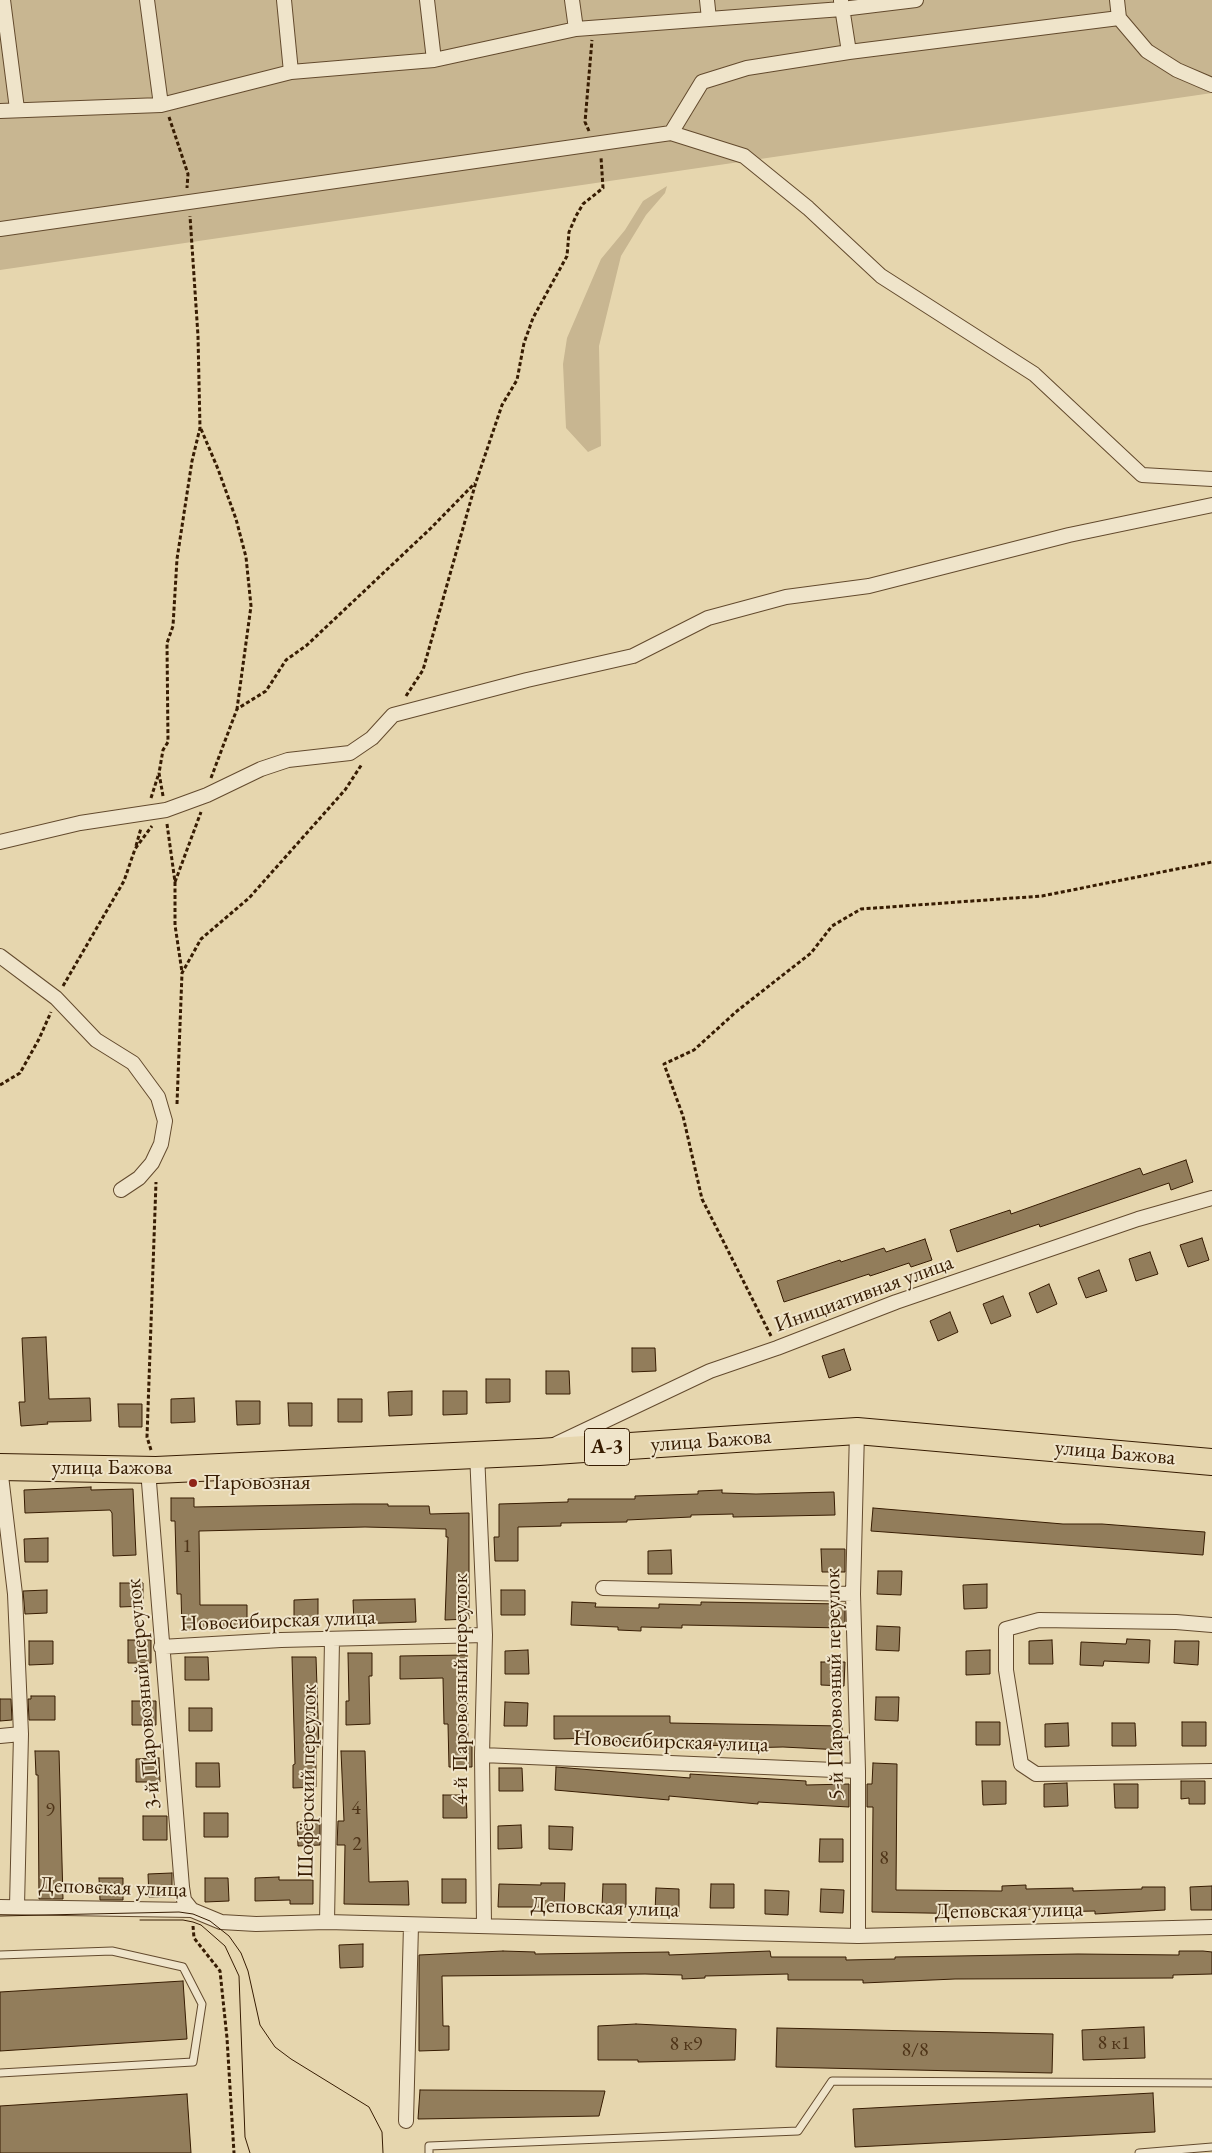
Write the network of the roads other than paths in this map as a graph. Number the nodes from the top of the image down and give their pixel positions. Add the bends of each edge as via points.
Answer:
1 (3, 0) edge
2 (147, 0) edge
3 (284, 0) edge
4 (427, 0) edge
5 (572, 0) edge
6 (707, 0) edge
7 (916, 0) edge
8 (1117, 0) edge
9 (841, 5) edge
10 (1119, 18) junction
11 (710, 19) junction
12 (576, 28) junction
13 (849, 52) junction
14 (434, 60) junction
15 (291, 72) junction
16 (1212, 85) edge
17 (161, 105) junction
18 (17, 109) junction
19 (0, 111) edge
20 (671, 133) junction
21 (0, 229) edge
22 (1212, 479) edge
23 (1212, 505) edge
24 (0, 842) edge
25 (0, 956) edge
26 (121, 1190) dead end
27 (1212, 1198) edge
28 (857, 1431) junction
29 (539, 1452) junction
30 (478, 1454) junction
31 (1212, 1462) edge
32 (0, 1467) edge
33 (148, 1470) junction
34 (603, 1588) dead end
35 (853, 1594) junction
36 (1212, 1625) edge
37 (485, 1635) junction
38 (332, 1640) junction
39 (161, 1647) junction
40 (22, 1734) junction
41 (0, 1736) edge
42 (482, 1755) junction
43 (858, 1771) junction
44 (1212, 1771) edge
45 (17, 1906) junction
46 (0, 1907) edge
47 (192, 1910) junction
48 (327, 1922) junction
49 (411, 1925) junction
50 (484, 1925) junction
51 (1212, 1927) edge
52 (858, 1936) junction
53 (0, 1955) edge
54 (0, 2073) edge
55 (1212, 2083) edge
56 (406, 2122) dead end
57 (1212, 2147) edge
58 (429, 2153) edge
59 (1139, 2153) edge

1 - 18 street
2 - 17 street
3 - 15 street
4 - 14 street
5 - 12 street
6 - 11 street
7 - 9 street
8 - 10 street
9 - 11 street
9 - 13 street
10 - 13 street
10 - 16 street via 1148,51 1177,70
11 - 12 street
12 - 14 street
13 - 20 street via 747,68 702,82
14 - 15 street
15 - 17 street
17 - 18 street
18 - 19 street
20 - 21 street
20 - 22 street via 744,156 808,208 881,276 1034,374 1142,475
23 - 24 street via 1069,535 868,586 786,598 708,618 633,656 393,715 372,738 350,753 288,760 166,810 80,823
25 - 26 street via 56,998 96,1040 134,1063 158,1097 165,1122 161,1144 152,1163 139,1178
27 - 29 street, Инициативная улица via 1101,1231 710,1371
28 - 29 highway, улица Бажова / A-3
28 - 31 highway, улица Бажова / A-3
28 - 35 street, 5-й Паровозный переулок
29 - 30 highway, улица Бажова / A-3
30 - 33 highway, улица Бажова / A-3
30 - 37 street, 4-й Паровозный переулок
32 - 33 highway, улица Бажова / A-3
32 - 40 street via 15,1594
33 - 39 street, 3-й Паровозный переулок
34 - 35 street
35 - 43 street, 5-й Паровозный переулок
36 - 44 street via 1039,1620 1006,1629 1006,1670 1021,1764 1036,1774
37 - 38 street, Новосибирская улица
37 - 42 street, 4-й Паровозный переулок
38 - 39 street, Новосибирская улица
38 - 48 street, Шофёрский переулок
39 - 47 street, 3-й Паровозный переулок via 182,1887 184,1900
40 - 41 street
40 - 45 street
42 - 43 street, Новосибирская улица
42 - 50 street, 4-й Паровозный переулок
43 - 52 street, 5-й Паровозный переулок
45 - 46 street, Деповская улица
45 - 47 street, Деповская улица
47 - 48 street, Деповская улица via 221,1922
48 - 49 street, Деповская улица
49 - 50 street, Деповская улица
49 - 56 street
50 - 52 street, Деповская улица
51 - 52 street, Деповская улица
53 - 54 lane via 112,1951 183,1967 202,2004 193,2062
55 - 58 lane via 832,2081 798,2131 429,2146
57 - 59 lane

